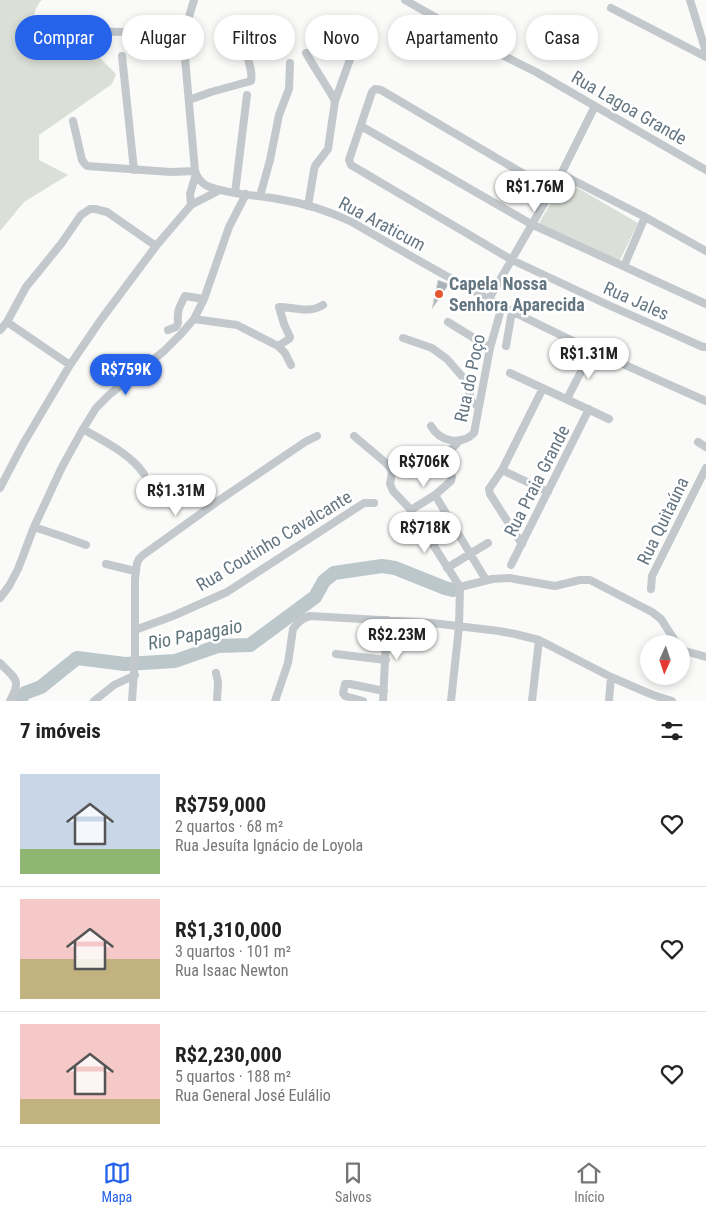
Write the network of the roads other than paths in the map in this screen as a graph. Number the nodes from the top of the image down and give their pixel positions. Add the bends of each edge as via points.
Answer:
1 (194, 0) edge
2 (405, 0) edge
3 (690, 0) edge
4 (611, 8) dead end
5 (189, 15) edge
6 (706, 52) edge
7 (706, 57) edge
8 (122, 60) edge
9 (185, 60) edge
10 (248, 60) edge
11 (310, 60) edge
12 (350, 60) edge
13 (290, 63) dead end
14 (247, 95) dead end
15 (189, 100) junction
16 (335, 101) junction
17 (595, 106) junction
18 (73, 121) dead end
19 (361, 126) junction
20 (134, 170) junction
21 (706, 170) edge
22 (195, 172) junction
23 (561, 174) junction
24 (220, 190) junction
25 (551, 190) junction
26 (235, 193) junction
27 (246, 194) junction
28 (260, 196) junction
29 (191, 204) junction
30 (308, 206) junction
31 (645, 217) junction
32 (532, 224) junction
33 (156, 246) junction
34 (706, 251) edge
35 (512, 260) junction
36 (624, 266) junction
37 (204, 299) junction
38 (489, 299) junction
39 (706, 304) edge
40 (323, 305) dead end
41 (502, 306) junction
42 (512, 310) junction
43 (194, 319) junction
44 (7, 322) junction
45 (448, 322) dead end
46 (0, 330) edge
47 (168, 330) dead end
48 (403, 338) dead end
49 (278, 346) junction
50 (506, 346) dead end
51 (706, 346) edge
52 (490, 348) junction
53 (592, 350) junction
54 (70, 365) junction
55 (291, 365) dead end
56 (510, 373) dead end
57 (543, 388) junction
58 (567, 399) junction
59 (706, 401) edge
60 (478, 407) junction
61 (589, 409) junction
62 (610, 419) dead end
63 (431, 426) dead end
64 (83, 429) junction
65 (317, 436) dead end
66 (354, 436) dead end
67 (460, 440) junction
68 (698, 442) dead end
69 (706, 447) edge
70 (706, 468) edge
71 (502, 470) junction
72 (144, 474) dead end
73 (0, 488) edge
74 (548, 492) junction
75 (435, 495) junction
76 (374, 503) dead end
77 (411, 510) junction
78 (34, 527) junction
79 (488, 543) dead end
80 (522, 544) junction
81 (86, 545) dead end
82 (470, 554) junction
83 (106, 564) dead end
84 (511, 565) dead end
85 (447, 568) junction
86 (135, 571) junction
87 (486, 580) junction
88 (460, 587) junction
89 (651, 589) dead end
90 (0, 598) edge
91 (387, 620) junction
92 (459, 627) junction
93 (136, 630) junction
94 (671, 635) edge
95 (539, 640) junction
96 (690, 652) edge
97 (336, 654) dead end
98 (706, 657) edge
99 (386, 660) junction
100 (0, 663) edge
101 (135, 672) junction
102 (216, 674) dead end
103 (611, 677) junction
104 (384, 691) junction
105 (10, 701) edge
106 (94, 701) edge
107 (132, 701) edge
108 (216, 701) edge
109 (276, 701) edge
110 (363, 701) edge
111 (383, 701) edge
112 (451, 701) edge
113 (532, 701) edge
114 (609, 701) edge
115 (672, 701) edge

1 - 5 street
2 - 17 street, Rua Lagoa Grande
3 - 6 street
4 - 7 street
8 - 20 street
9 - 15 street
10 - 15 street via 251,81
11 - 16 street
12 - 16 street
13 - 28 street via 289,89 279,115
14 - 26 street
15 - 22 street
16 - 30 street via 328,149 314,170
17 - 21 street, Rua Lagoa Grande
17 - 23 street
18 - 20 street via 85,164
19 - 25 street via 372,92 378,89
19 - 32 street
19 - 35 street, Rua Jales via 349,162 351,165
20 - 22 street
22 - 24 street, Rua Araticum via 208,187
22 - 29 street
23 - 25 street
23 - 31 street
24 - 26 street, Rua Araticum
24 - 29 street
25 - 32 street
26 - 27 street, Rua Araticum
27 - 28 street, Rua Araticum
27 - 37 street via 229,227
28 - 30 street, Rua Araticum
29 - 33 street
30 - 38 street, Rua Araticum via 348,220
31 - 34 street
31 - 36 street
32 - 35 street
32 - 36 street
33 - 44 street via 107,212 90,209 81,215 26,287
33 - 54 street
35 - 38 street
35 - 51 street, Rua Jales
36 - 39 street
37 - 43 street
37 - 47 street via 185,296 178,310 178,323
38 - 41 street, Rua Araticum
40 - 49 street via 300,310 279,307 290,337
41 - 42 street, Rua Araticum
41 - 52 street, Rua do Poço
42 - 50 street
42 - 53 street, Rua Araticum
43 - 49 street via 237,325
43 - 64 street via 164,351 103,400
44 - 46 street
44 - 54 street
45 - 52 street
48 - 60 street via 432,348 447,359 466,381 472,402
49 - 55 street
52 - 60 street, Rua do Poço
53 - 58 street
53 - 59 street, Rua Araticum
54 - 73 street
56 - 57 street
57 - 58 street
57 - 71 street
58 - 61 street
60 - 67 street, Rua do Poço via 474,433
61 - 62 street
61 - 74 street, Rua Praia Grande
63 - 67 street, Rua do Poço via 446,440
64 - 72 street via 119,451
64 - 78 street
65 - 86 street via 156,544 139,558
66 - 77 street via 386,463 392,473 390,484
67 - 75 street via 448,453 454,464 450,473 452,479
68 - 69 street
70 - 89 street, Rua Quitaúna via 654,570
71 - 74 street
71 - 80 street via 489,489 490,494
74 - 80 street, Rua Praia Grande
75 - 77 street
75 - 82 street
76 - 93 street, Rua Coutinho Cavalcante via 364,503 227,592
77 - 85 street
78 - 81 street
78 - 90 street via 18,569
79 - 82 street
80 - 84 street, Rua Praia Grande
82 - 85 street
82 - 87 street
83 - 86 street
85 - 88 street
86 - 93 street
87 - 88 street
87 - 94 street via 508,578 554,586 590,580 658,616
88 - 92 street
91 - 92 street
91 - 99 street
91 - 109 street via 310,616 302,619 293,630 288,663
92 - 95 street
92 - 112 street
93 - 101 street
95 - 103 street
95 - 113 street
96 - 98 street
97 - 99 street
99 - 104 street
100 - 105 street via 16,680
101 - 106 street
101 - 107 street
102 - 108 street
103 - 114 street
103 - 115 street
104 - 110 street via 345,684 344,695
104 - 111 street

